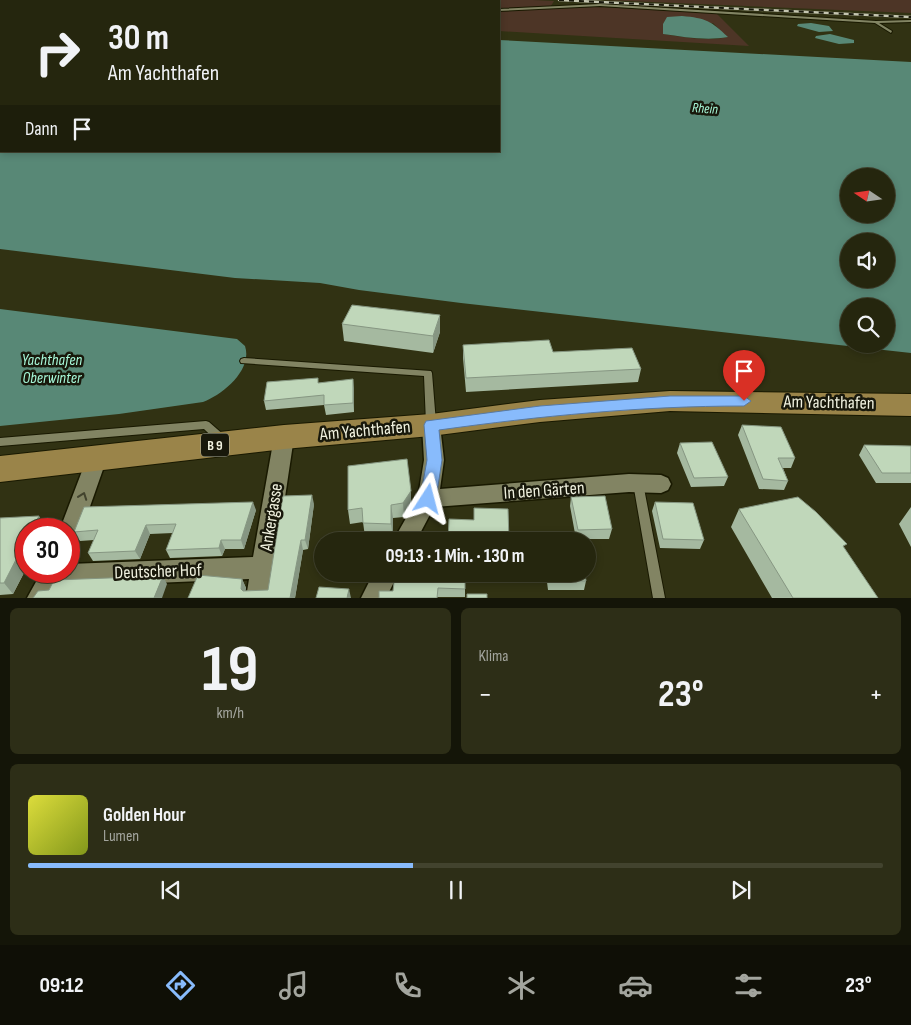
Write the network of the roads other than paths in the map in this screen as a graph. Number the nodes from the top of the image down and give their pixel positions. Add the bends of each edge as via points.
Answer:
1 (500, 10) edge
2 (911, 21) edge
3 (876, 22) junction
4 (891, 32) dead end
5 (244, 361) dead end
6 (911, 405) edge
7 (431, 425) junction
8 (284, 437) junction
9 (0, 442) edge
10 (227, 444) junction
11 (97, 458) junction
12 (0, 469) edge
13 (638, 484) junction
14 (661, 484) dead end
15 (428, 499) junction
16 (75, 518) edge
17 (409, 532) edge
18 (263, 567) junction
19 (80, 573) edge
20 (382, 582) edge
21 (48, 583) edge
22 (39, 598) edge
23 (258, 598) edge
24 (373, 598) edge
25 (659, 598) edge

1 - 3 lane via 607,5
2 - 3 lane
3 - 4 lane
5 - 7 lane via 428,373
6 - 7 main road, Am Yachthafen / B 9 via 670,401 540,411
7 - 8 main road, Am Yachthafen / B 9
7 - 15 street via 434,460
8 - 10 main road, Am Yachthafen / B 9
8 - 18 street, Ankergasse
9 - 10 lane via 206,425
10 - 11 main road, Am Yachthafen / B 9
11 - 12 main road, Am Yachthafen / B 9
16 -> 11 street
13 - 14 street, In den Gärten
13 - 15 street, In den Gärten
13 - 25 lane
15 - 17 street
18 - 19 street, Deutscher Hof
18 - 23 street, Ankergasse
20 - 24 street
21 - 22 street

